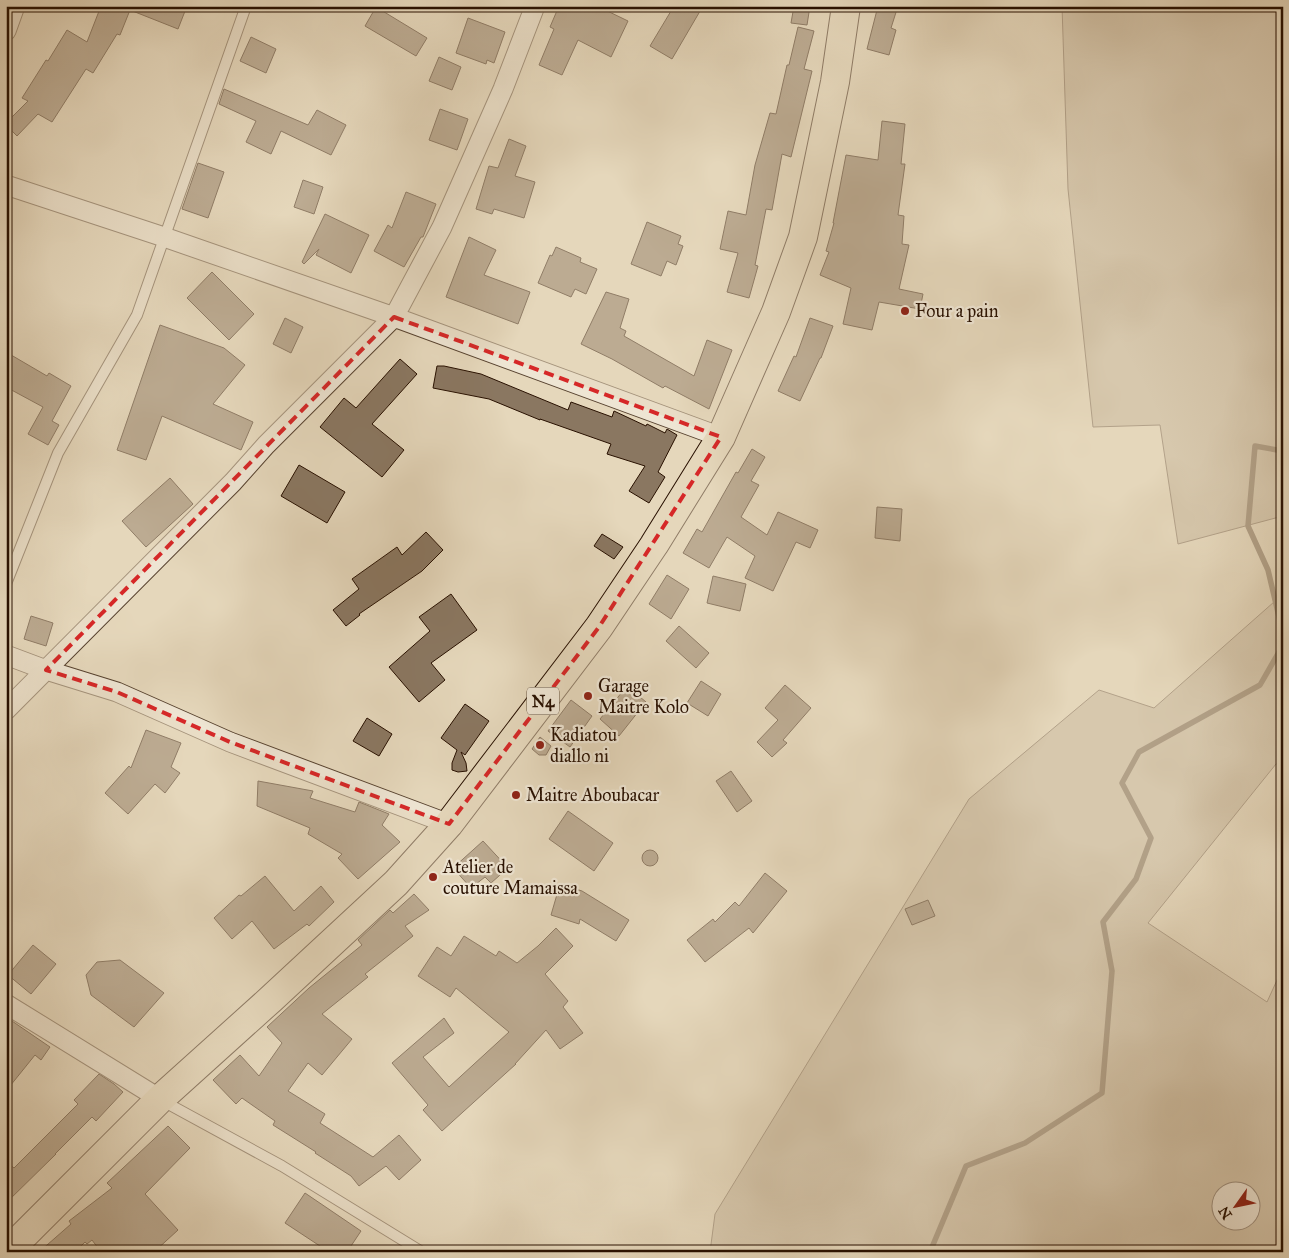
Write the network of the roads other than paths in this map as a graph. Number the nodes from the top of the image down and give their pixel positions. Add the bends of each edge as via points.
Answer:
1 (15, 6) edge
2 (246, 6) edge
3 (535, 6) edge
4 (846, 6) edge
5 (6, 31) edge
6 (6, 185) edge
7 (164, 237) junction
8 (394, 317) junction
9 (721, 437) junction
10 (6, 584) edge
11 (6, 655) edge
12 (46, 670) junction
13 (6, 710) edge
14 (449, 824) junction
15 (6, 1004) edge
16 (160, 1100) junction
17 (7, 1252) edge
18 (422, 1252) edge

1 - 5 street
2 - 7 lane
3 - 8 street via 503,89 442,227
4 - 9 highway, N4 via 835,82 803,237 776,312
6 - 7 street
7 - 8 street
7 - 10 lane via 137,315 58,454
8 - 9 street
8 - 12 street
9 - 14 highway, N4 via 599,627
11 - 12 street
12 - 13 street
12 - 14 street via 117,692 230,742
14 - 16 highway, N4 via 396,884
15 - 16 street
16 - 17 highway, N4
16 - 18 lane via 282,1166

